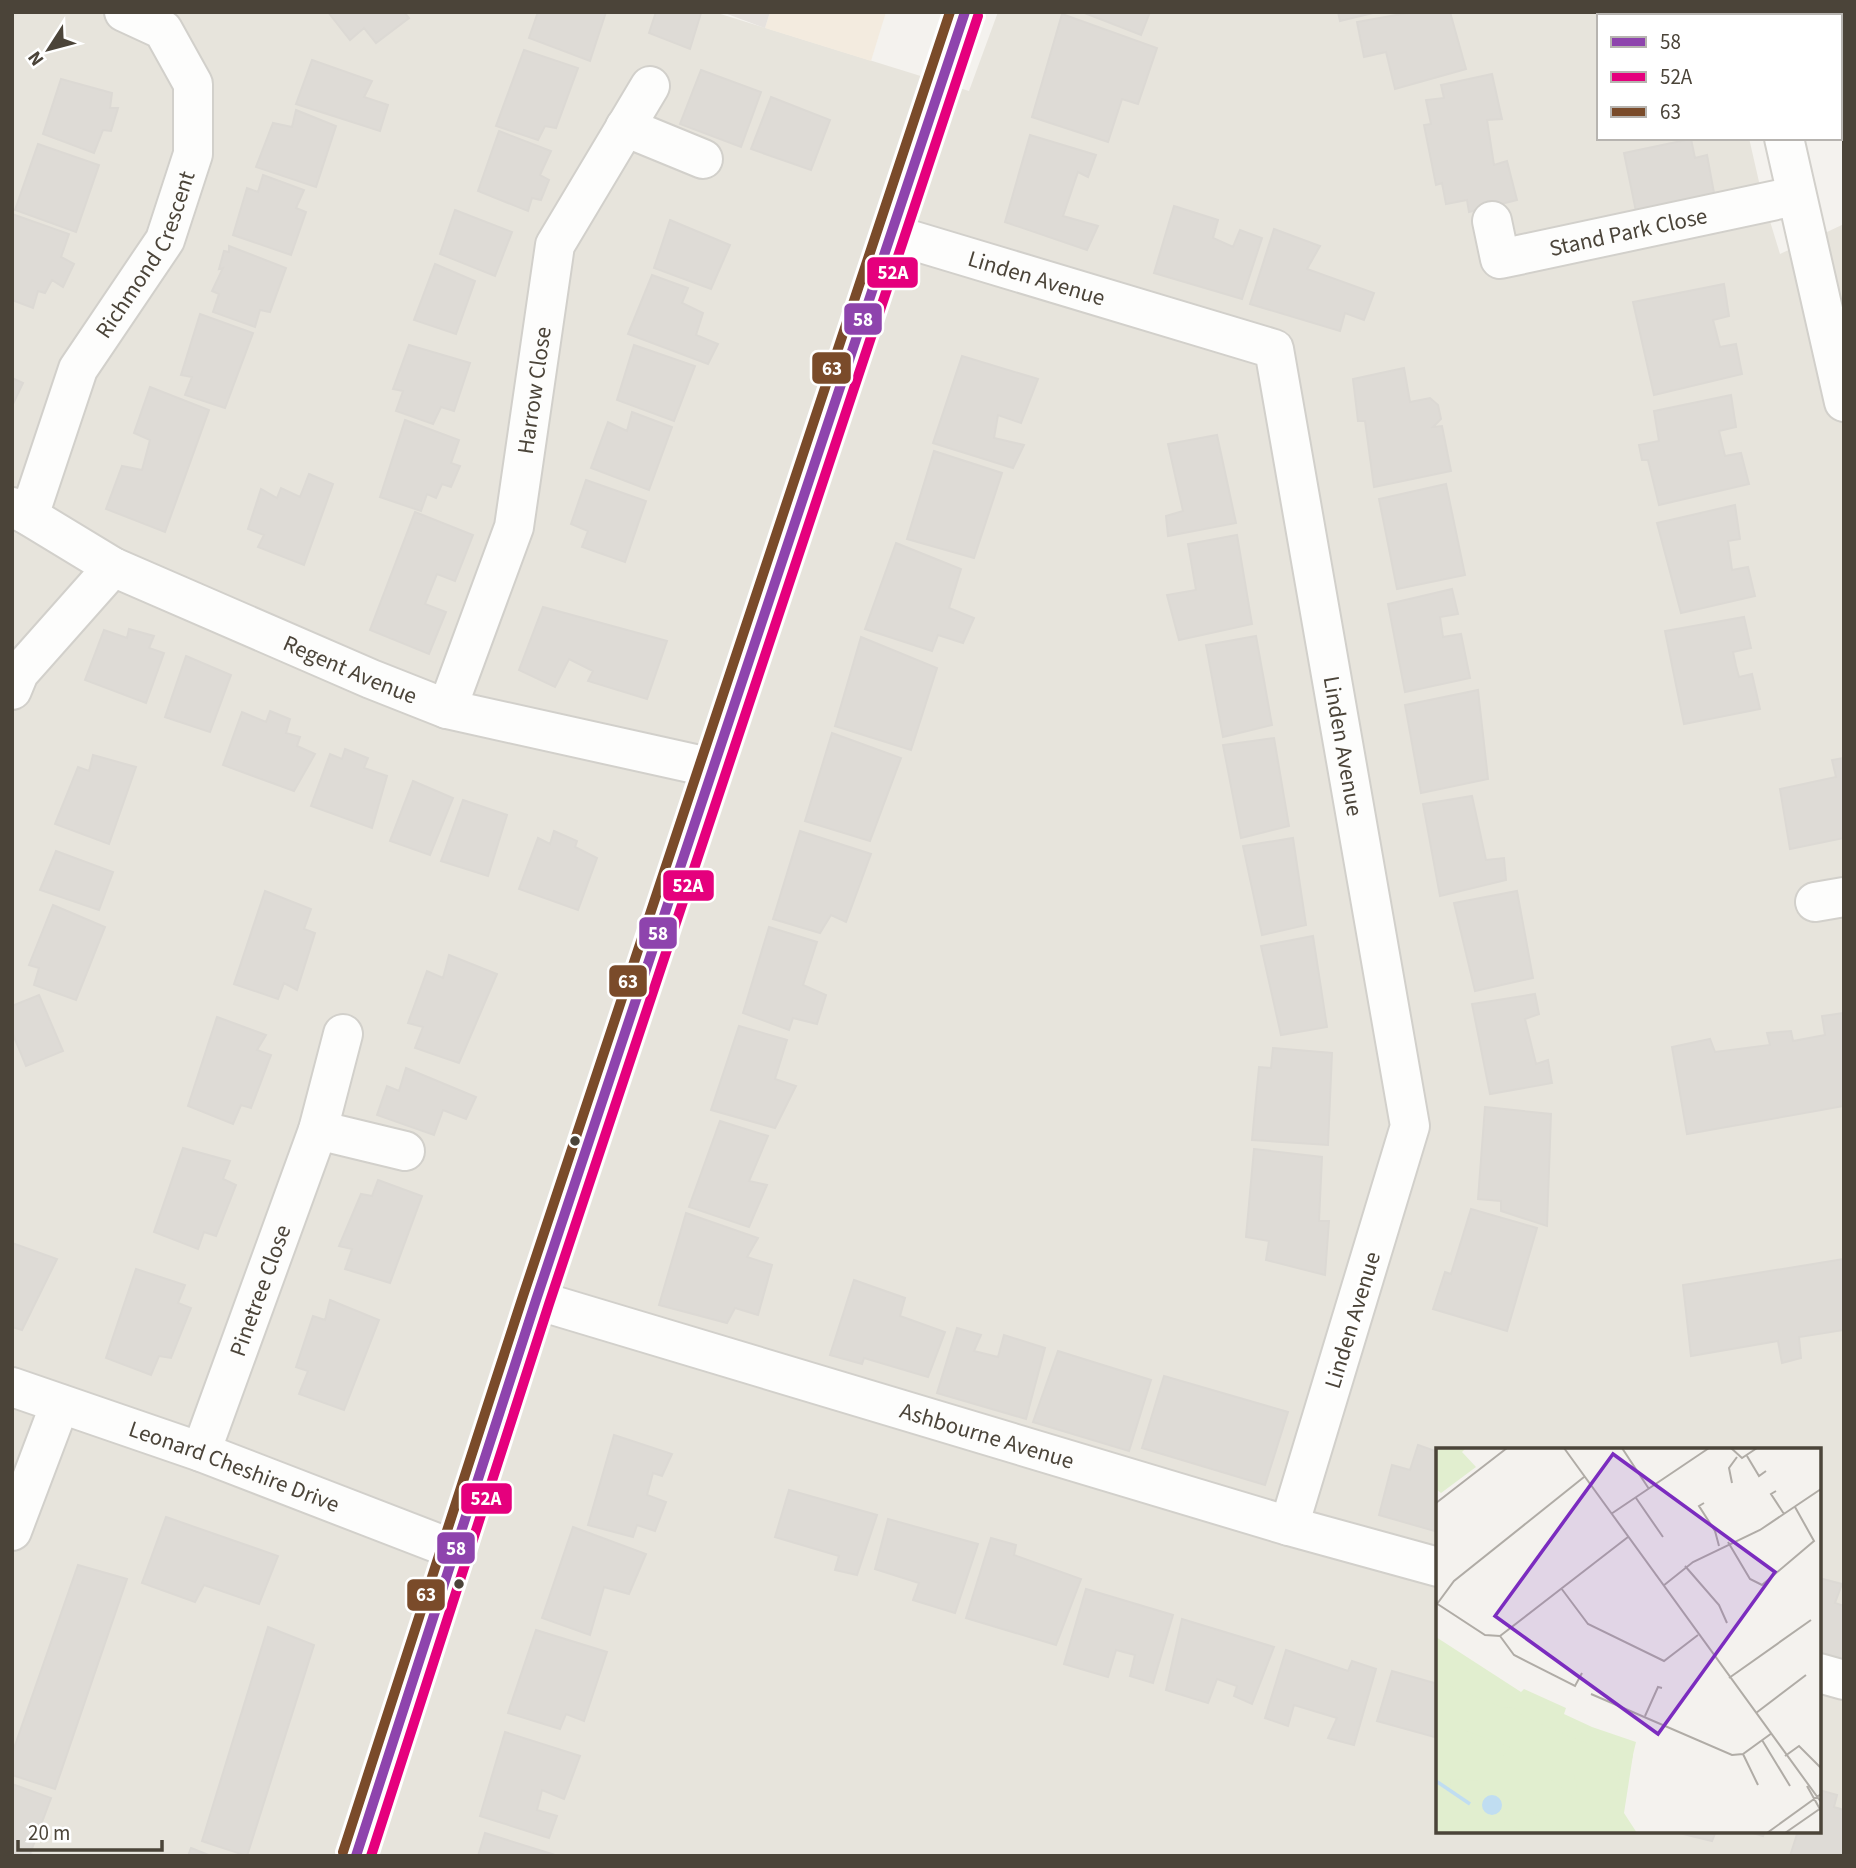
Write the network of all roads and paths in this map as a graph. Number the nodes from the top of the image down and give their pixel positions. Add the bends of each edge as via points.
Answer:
1 (124, 12) edge
2 (965, 12) edge
3 (650, 86) dead end
4 (625, 127) junction
5 (1784, 140) edge
6 (703, 159) dead end
7 (1796, 196) junction
8 (1492, 221) dead end
9 (891, 234) junction
10 (1844, 402) edge
11 (21, 512) edge
12 (113, 567) junction
13 (12, 690) edge
14 (447, 709) junction
15 (713, 768) junction
16 (343, 1034) dead end
17 (318, 1130) junction
18 (405, 1151) dead end
19 (536, 1300) junction
20 (12, 1387) edge
21 (60, 1404) junction
22 (201, 1452) junction
23 (1289, 1526) junction
24 (12, 1531) edge
25 (455, 1550) junction
26 (1436, 1566) edge
27 (1821, 1674) edge
28 (1844, 1680) edge
29 (356, 1856) edge

1 - 11 street, Richmond Crescent via 163,30 193,84 193,154 165,240 78,369
2 - 9 street
3 - 4 street, Harrow Close
4 - 6 street
4 - 14 street, Harrow Close via 555,245 514,527
5 - 7 street
7 - 8 street, Stand Park Close via 1500,259
7 - 10 street
9 - 15 street
9 - 23 street, Linden Avenue via 1274,348 1410,1126
11 - 12 street, Regent Avenue
12 - 13 street via 19,673
12 - 14 street, Regent Avenue
14 - 15 street, Regent Avenue
15 - 19 street
16 - 17 street, Pinetree Close
17 - 18 street
17 - 22 street, Pinetree Close
19 - 23 street, Ashbourne Avenue
19 - 25 street
20 - 21 street, Leonard Cheshire Drive
21 - 22 street, Leonard Cheshire Drive
21 - 24 street
22 - 25 street, Leonard Cheshire Drive
23 - 26 street, Ashbourne Avenue
25 - 29 street
27 - 28 street

